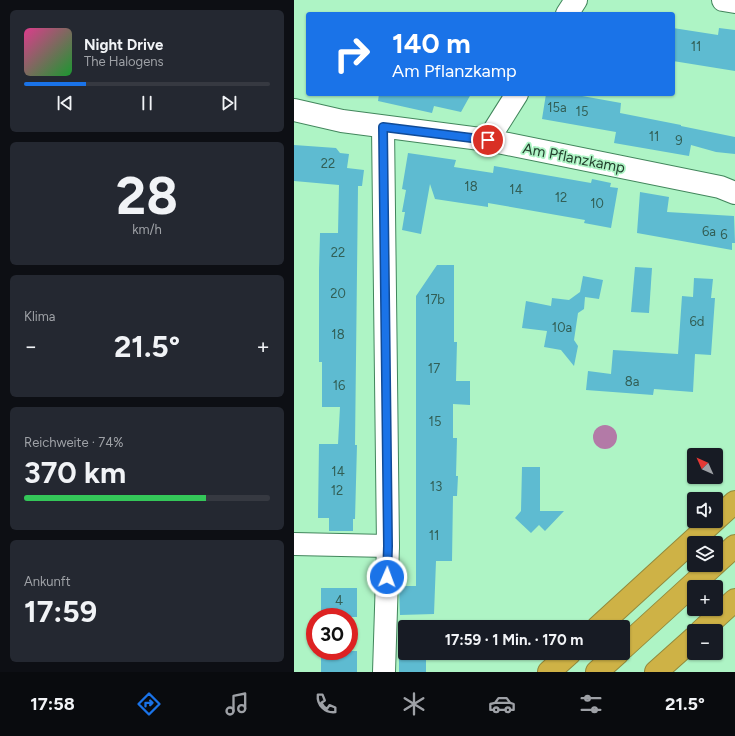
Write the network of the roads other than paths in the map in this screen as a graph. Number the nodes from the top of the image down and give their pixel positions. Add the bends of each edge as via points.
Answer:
1 (576, 0) edge
2 (723, 0) edge
3 (735, 2) edge
4 (568, 12) edge
5 (516, 96) edge
6 (294, 110) edge
7 (383, 127) junction
8 (488, 140) junction
9 (735, 193) edge
10 (735, 502) edge
11 (723, 513) edge
12 (706, 528) edge
13 (294, 544) edge
14 (388, 546) junction
15 (735, 546) edge
16 (723, 557) edge
17 (706, 572) edge
18 (735, 600) edge
19 (606, 620) edge
20 (709, 624) edge
21 (630, 642) edge
22 (687, 644) edge
23 (562, 660) edge
24 (610, 660) edge
25 (384, 672) edge
26 (549, 672) edge
27 (597, 672) edge
28 (656, 672) edge

1 - 4 street
2 - 3 street
5 - 8 street
6 - 7 street, Am Pflanzkamp
7 - 8 street, Am Pflanzkamp
7 - 14 street
8 - 9 street, Am Pflanzkamp via 720,187
10 - 11 highway
12 - 19 highway
13 - 14 street
14 - 25 street
15 - 16 highway
17 - 21 highway
18 - 20 highway
22 - 28 highway
23 - 26 highway
24 - 27 highway

